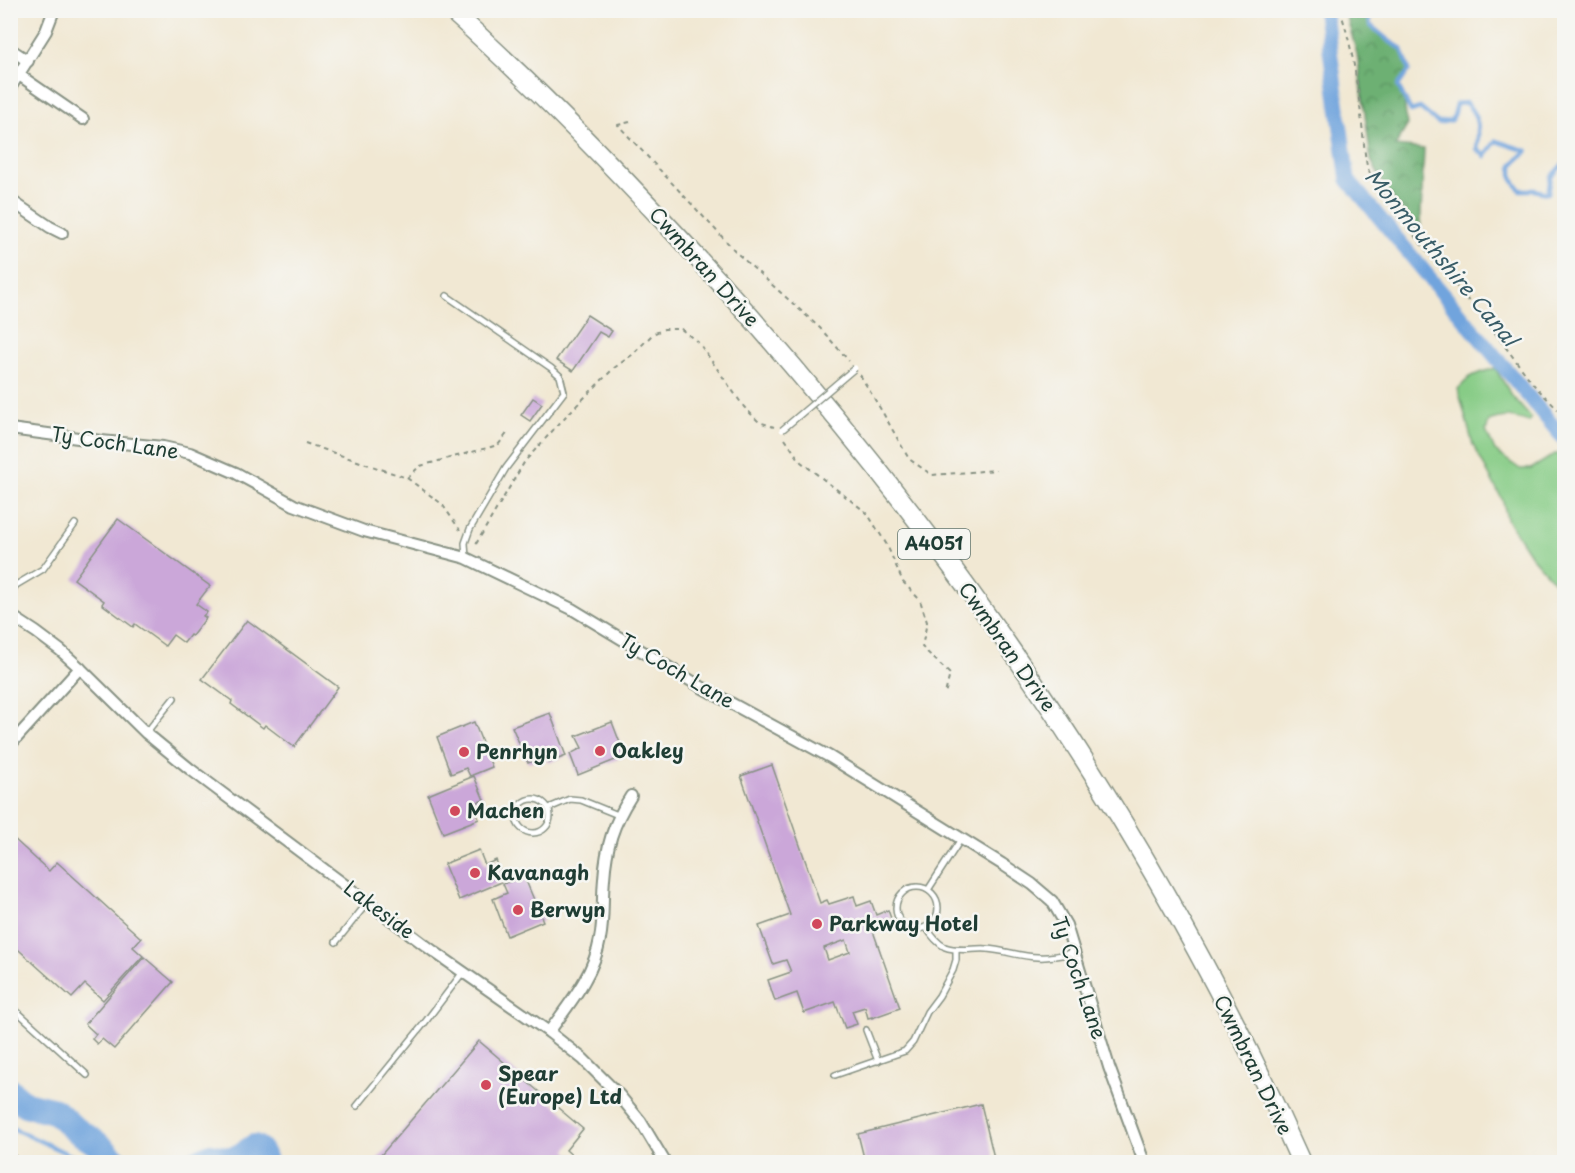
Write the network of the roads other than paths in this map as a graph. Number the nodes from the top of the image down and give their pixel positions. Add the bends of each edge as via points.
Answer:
1 (54, 10) edge
2 (444, 14) edge
3 (10, 49) edge
4 (28, 61) junction
5 (19, 75) junction
6 (10, 88) edge
7 (83, 119) dead end
8 (10, 200) edge
9 (62, 233) dead end
10 (447, 296) dead end
11 (855, 368) road end
12 (10, 429) edge
13 (782, 430) road end
14 (75, 524) dead end
15 (466, 558) junction
16 (10, 592) edge
17 (10, 615) edge
18 (80, 668) junction
19 (174, 698) dead end
20 (146, 733) junction
21 (10, 746) edge
22 (631, 796) dead end
23 (549, 807) junction
24 (618, 816) junction
25 (962, 839) junction
26 (928, 890) junction
27 (368, 902) junction
28 (926, 927) junction
29 (336, 942) dead end
30 (956, 950) junction
31 (1075, 952) junction
32 (463, 972) junction
33 (10, 1005) edge
34 (866, 1030) dead end
35 (549, 1032) junction
36 (878, 1061) junction
37 (87, 1075) dead end
38 (835, 1075) dead end
39 (357, 1106) dead end
40 (665, 1162) edge
41 (1144, 1162) edge
42 (1301, 1162) edge

1 - 4 street
2 - 42 main road, Cwmbran Drive / A4051 via 479,36 584,137 679,237 810,386 953,569 1064,729 1161,887 1273,1100
3 - 4 street
4 - 5 street
5 - 6 street
5 - 7 street
8 - 9 street
10 - 15 lane via 551,368 560,376 564,392 506,468 470,529 465,543
11 - 13 lane, bridge
12 - 15 street, Ty Coch Lane via 189,453 236,473 294,506 364,531
14 - 16 lane via 43,569
15 - 25 street, Ty Coch Lane via 572,609 703,688 830,757
17 - 18 street, Lakeside
18 - 20 street, Lakeside
18 - 21 street
19 - 20 lane
20 - 27 street, Lakeside
22 - 24 street
23 - 23 lane via 550,820 543,831 530,833 519,827 515,815 521,803 532,798
23 - 24 lane via 570,799 581,800
24 - 35 street via 606,858 600,942 584,983
25 - 26 lane
25 - 31 street, Ty Coch Lane via 1052,901
26 - 28 lane via 937,900 938,912
26 - 28 lane via 915,888 903,893 897,911 907,927
27 - 29 lane
27 - 32 street, Lakeside
28 - 30 lane via 933,938
30 - 31 lane via 992,949 1036,957
30 - 36 lane via 953,970 913,1042
31 - 41 street, Ty Coch Lane via 1109,1067
32 - 35 street, Lakeside
32 - 39 lane
33 - 37 lane
34 - 36 lane
35 - 40 street, Lakeside via 619,1095
36 - 38 lane

